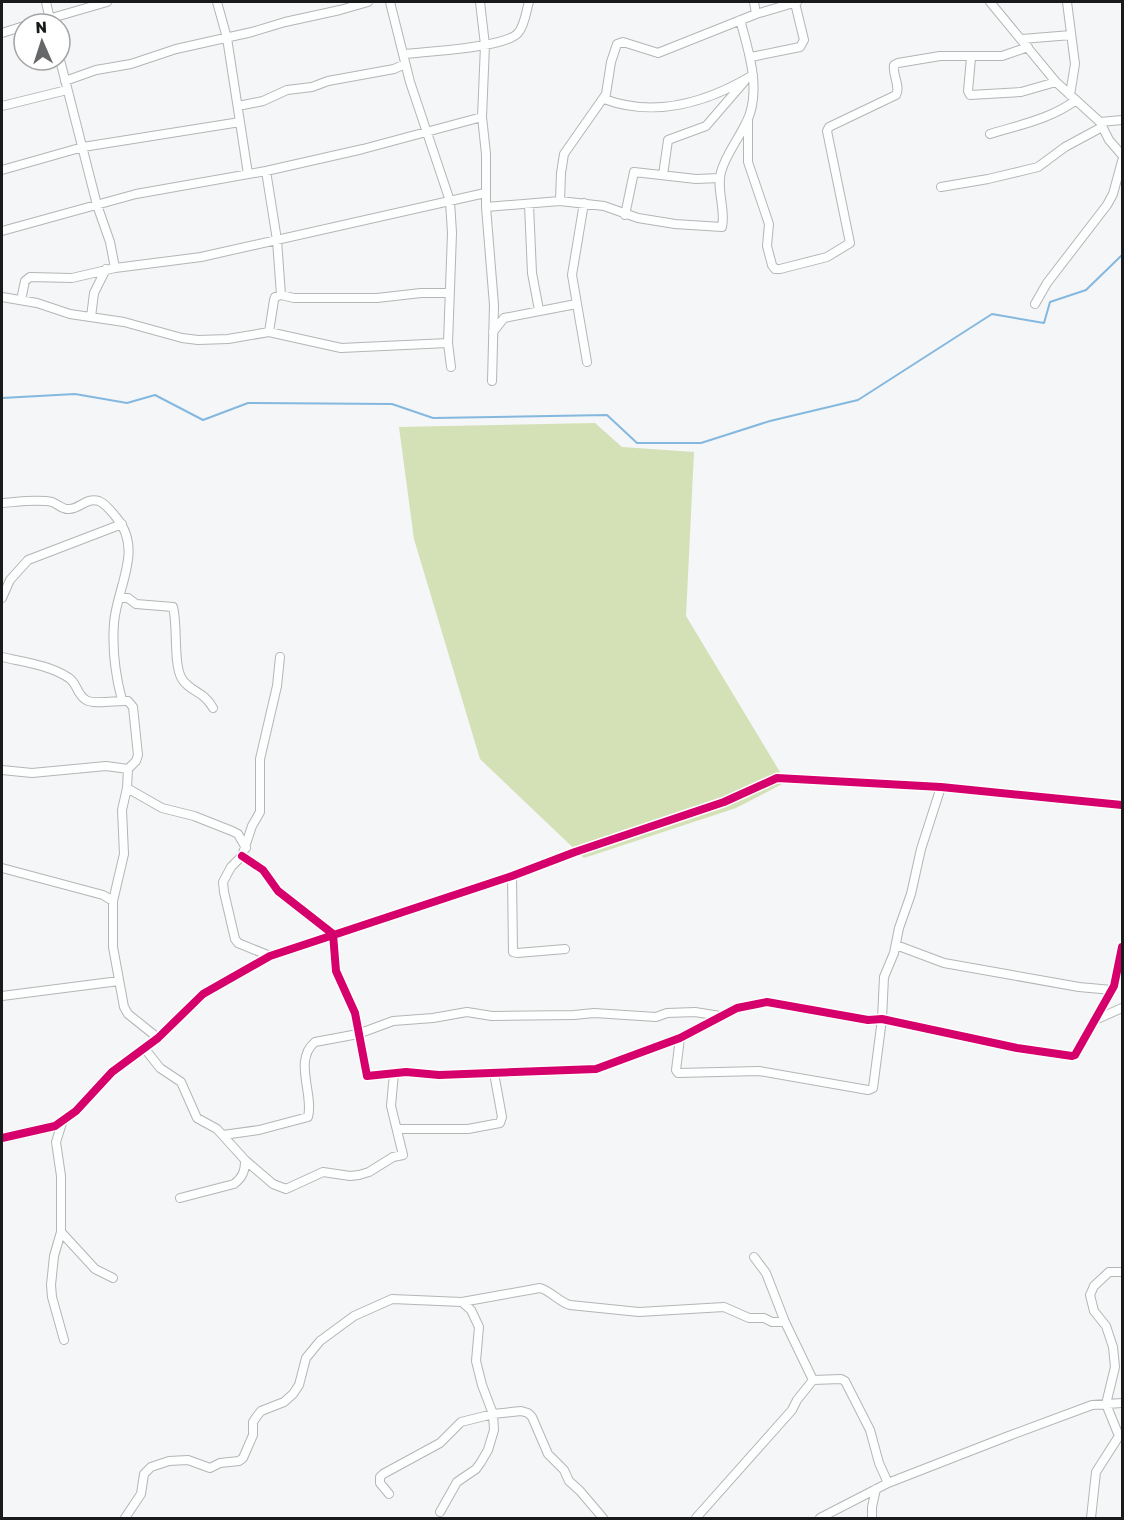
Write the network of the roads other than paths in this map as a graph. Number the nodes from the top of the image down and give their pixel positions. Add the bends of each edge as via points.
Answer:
1 (106, 2) edge
2 (217, 2) edge
3 (368, 2) edge
4 (390, 2) edge
5 (480, 2) edge
6 (529, 2) edge
7 (754, 2) edge
8 (796, 2) edge
9 (990, 2) edge
10 (1067, 2) edge
11 (72, 14) edge
12 (756, 14) junction
13 (740, 20) junction
14 (1071, 35) junction
15 (227, 38) junction
16 (1022, 39) junction
17 (485, 45) junction
18 (1028, 47) junction
19 (403, 54) junction
20 (751, 57) junction
21 (970, 58) junction
22 (405, 64) junction
23 (63, 72) edge
24 (753, 75) junction
25 (744, 80) junction
26 (65, 81) junction
27 (1056, 82) junction
28 (67, 90) junction
29 (1073, 98) junction
30 (604, 99) junction
31 (2, 106) edge
32 (238, 106) junction
33 (482, 117) junction
34 (1122, 120) edge
35 (748, 121) junction
36 (240, 122) junction
37 (1101, 124) junction
38 (426, 133) junction
39 (990, 134) dead end
40 (83, 147) junction
41 (1122, 156) edge
42 (1122, 161) edge
43 (2, 170) edge
44 (266, 171) junction
45 (248, 174) junction
46 (663, 175) junction
47 (720, 178) junction
48 (941, 187) dead end
49 (485, 193) junction
50 (450, 201) junction
51 (561, 201) junction
52 (584, 203) junction
53 (97, 205) junction
54 (529, 205) junction
55 (486, 207) junction
56 (625, 215) junction
57 (2, 231) edge
58 (277, 240) junction
59 (115, 268) junction
60 (106, 269) junction
61 (450, 293) junction
62 (281, 295) junction
63 (2, 297) edge
64 (21, 300) junction
65 (576, 304) junction
66 (1035, 304) dead end
67 (539, 310) junction
68 (91, 317) junction
69 (270, 332) junction
70 (492, 333) junction
71 (448, 343) junction
72 (587, 362) dead end
73 (451, 367) dead end
74 (492, 381) dead end
75 (2, 502) edge
76 (122, 524) junction
77 (2, 598) edge
78 (119, 598) junction
79 (2, 657) edge
80 (280, 657) dead end
81 (122, 700) junction
82 (213, 708) dead end
83 (128, 769) junction
84 (2, 770) edge
85 (940, 787) junction
86 (127, 788) junction
87 (1122, 805) edge
88 (246, 848) junction
89 (242, 856) junction
90 (2, 868) edge
91 (512, 876) junction
92 (113, 901) junction
93 (333, 934) junction
94 (896, 945) junction
95 (1122, 947) edge
96 (565, 949) dead end
97 (270, 957) junction
98 (119, 981) junction
99 (1112, 990) junction
100 (2, 996) edge
101 (1122, 1008) edge
102 (720, 1016) junction
103 (882, 1019) junction
104 (1095, 1020) junction
105 (358, 1034) junction
106 (159, 1038) junction
107 (680, 1038) junction
108 (145, 1049) junction
109 (394, 1072) junction
110 (494, 1073) junction
111 (62, 1123) junction
112 (397, 1129) junction
113 (224, 1135) junction
114 (2, 1138) edge
115 (245, 1160) junction
116 (180, 1198) dead end
117 (61, 1232) junction
118 (754, 1257) dead end
119 (1122, 1272) edge
120 (113, 1278) dead end
121 (462, 1302) junction
122 (785, 1322) junction
123 (64, 1340) dead end
124 (813, 1380) junction
125 (1122, 1403) edge
126 (1106, 1404) junction
127 (493, 1414) junction
128 (888, 1483) junction
129 (876, 1490) junction
130 (389, 1494) dead end
131 (440, 1512) dead end
132 (125, 1518) edge
133 (603, 1518) edge
134 (696, 1518) edge
135 (820, 1518) edge
136 (873, 1518) edge
137 (1090, 1518) edge

1 - 11 street
2 - 15 street
3 - 15 street
4 - 19 street
5 - 17 street
6 - 17 street via 520,31
7 - 12 street
8 - 12 street
8 - 20 street via 803,44
9 - 16 street
10 - 14 street
12 - 13 street
13 - 20 street
13 - 30 street via 658,53 623,42 617,44
14 - 16 street
14 - 29 street via 1075,64
15 - 26 street
15 - 32 street
16 - 18 street
17 - 19 street
17 - 33 street
18 - 21 street via 1002,56
18 - 27 street
19 - 22 street
20 - 24 street
21 - 27 street via 969,95 1021,92
21 - 35 street via 940,56 898,63 893,69 896,95 829,127 850,243 827,257 780,269 772,265 767,246 769,224 748,162
22 - 32 street via 287,90 263,101
22 - 38 street
23 - 26 street
24 - 25 street
24 - 35 street
25 - 30 street via 703,99 672,107 626,106
25 - 46 street via 706,126 668,140
26 - 28 street
27 - 29 street
28 - 31 street
28 - 40 street
29 - 37 street
29 - 39 street via 1066,108 1049,116
30 - 51 street via 564,154
32 - 36 street
33 - 38 street
33 - 49 street
34 - 37 street
35 - 47 street
36 - 40 street
36 - 45 street
37 - 41 street
37 - 48 street via 1038,167
38 - 44 street
38 - 50 street
40 - 43 street
40 - 53 street
42 - 66 street via 1107,205
44 - 45 street
44 - 58 street
45 - 53 street
46 - 47 street
46 - 56 street via 634,172
47 - 56 street via 722,227
49 - 50 street
49 - 55 street
50 - 58 street
50 - 61 street
51 - 52 street
51 - 54 street
52 - 56 street
52 - 65 street via 572,269
53 - 57 street
53 - 59 street
54 - 55 street
54 - 67 street via 532,273
55 - 70 street via 493,288
58 - 59 street via 201,257
58 - 62 street
59 - 60 street
60 - 64 street via 72,278 27,278
60 - 68 street via 94,292
61 - 62 street via 376,298
61 - 71 street
62 - 69 street via 274,300
63 - 64 street
64 - 68 street
65 - 67 street
65 - 72 street
67 - 70 street via 504,318
68 - 69 street via 198,340
69 - 71 street via 341,348
70 - 74 street
71 - 73 street
75 - 76 street via 49,502 71,509 90,500 98,501
76 - 77 street via 28,560 10,580
76 - 78 street via 128,560
78 - 81 street via 114,650
78 - 82 street via 128,598 135,604 173,607 179,673
79 - 81 street via 70,678 86,700
80 - 88 street via 260,759 262,805
81 - 83 street via 131,702 133,707 137,746 136,761
83 - 84 street via 106,766 32,773
83 - 86 street
85 - 87 street
85 - 91 street via 777,778 724,802
85 - 94 street
86 - 88 street via 162,808 238,834
86 - 92 street via 122,810 124,854
88 - 89 street
89 - 93 street via 263,870 278,891
89 - 97 street via 223,882 233,933 238,944
90 - 92 street
91 - 93 street
91 - 96 street via 513,952
92 - 98 street via 112,940
93 - 97 street
93 - 105 street via 336,971 355,1013
94 - 99 street via 944,963
94 - 103 street via 883,982
95 - 99 street
97 - 106 street via 203,994
98 - 100 street
98 - 106 street via 128,1014
99 - 104 street
101 - 104 street
102 - 103 street via 767,1002 868,1020
102 - 105 street via 695,1012 656,1017 594,1013 492,1016 467,1012 393,1021
102 - 107 street
103 - 104 street via 1067,1057 1075,1054
103 - 107 street via 873,1088 868,1090 759,1071 678,1073
105 - 109 street via 366,1075
105 - 113 street via 311,1045 305,1067 310,1097 308,1117
106 - 108 street
107 - 110 street via 596,1069
108 - 111 street via 112,1072
108 - 113 street via 160,1068 182,1082 197,1118
109 - 110 street
109 - 112 street via 391,1107
110 - 112 street via 500,1123 468,1129
111 - 114 street
111 - 117 street via 56,1142 61,1176
112 - 115 street via 403,1155 358,1175 323,1172 286,1189 273,1184
113 - 115 street
115 - 116 street via 245,1170 234,1184
117 - 120 street via 95,1269
117 - 123 street via 54,1256 52,1291
118 - 122 street via 766,1273
119 - 126 street via 1109,1272 1090,1295 1113,1347 1115,1363
121 - 122 street via 540,1288 570,1305 639,1312 724,1307 749,1318
121 - 127 street via 479,1327 476,1361
121 - 132 street via 392,1299 354,1316 320,1341 306,1358 293,1394 256,1416 253,1436 243,1458 210,1468 189,1460 151,1467 144,1474 143,1490
122 - 124 street
124 - 128 street via 845,1381 870,1430
124 - 134 street via 792,1410
125 - 126 street
126 - 128 street via 1028,1429
126 - 137 street via 1119,1436 1096,1472
127 - 130 street via 461,1422 446,1439 383,1474 381,1483
127 - 131 street via 494,1430 488,1450 476,1468 454,1485
127 - 133 street via 528,1413 548,1454
128 - 129 street
129 - 135 street
129 - 136 street

